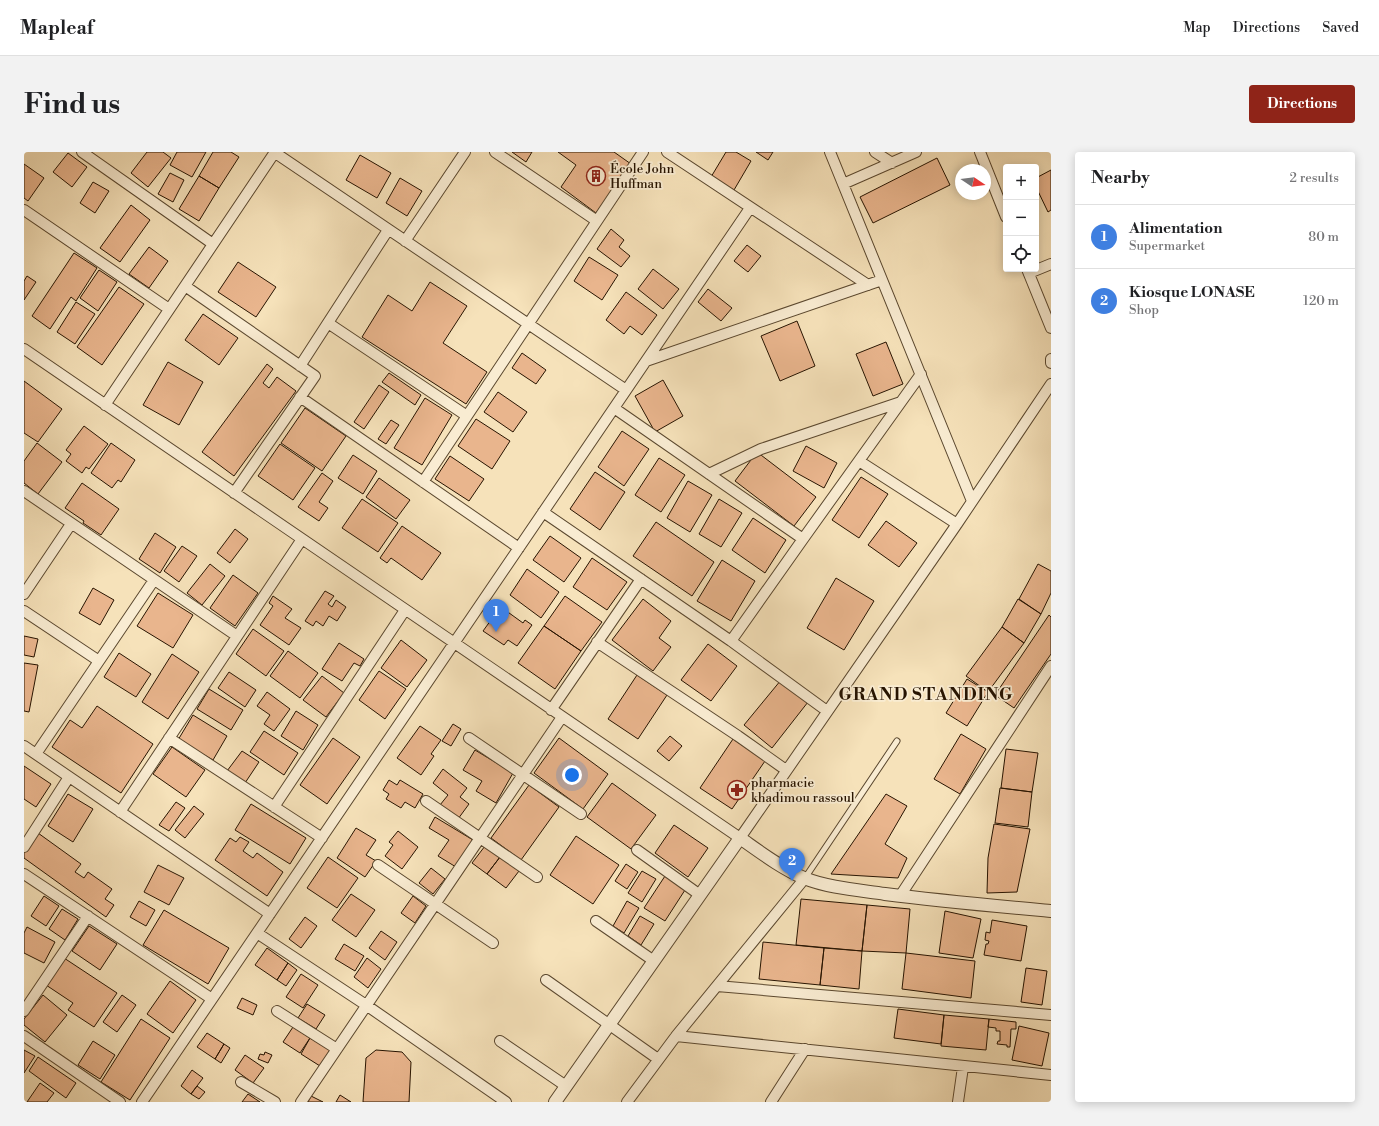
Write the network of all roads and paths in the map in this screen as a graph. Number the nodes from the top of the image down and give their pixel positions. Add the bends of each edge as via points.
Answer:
1 (82, 152) edge
2 (275, 152) edge
3 (465, 152) edge
4 (495, 152) edge
5 (667, 152) edge
6 (830, 152) edge
7 (875, 152) edge
8 (916, 152) edge
9 (980, 152) edge
10 (640, 153) edge
11 (892, 163) junction
12 (843, 184) junction
13 (750, 208) junction
14 (24, 210) edge
15 (1003, 210) edge
16 (597, 221) junction
17 (388, 230) junction
18 (405, 241) junction
19 (213, 244) junction
20 (1051, 264) edge
21 (1039, 268) edge
22 (1028, 272) edge
23 (882, 280) junction
24 (868, 285) junction
25 (185, 286) junction
26 (169, 309) junction
27 (328, 323) junction
28 (528, 324) junction
29 (1051, 328) edge
30 (24, 349) edge
31 (1051, 359) edge
32 (646, 361) junction
33 (1051, 363) edge
34 (300, 366) junction
35 (920, 374) junction
36 (1051, 384) edge
37 (626, 390) junction
38 (300, 397) junction
39 (901, 402) junction
40 (105, 405) junction
41 (614, 408) junction
42 (467, 416) junction
43 (859, 462) junction
44 (709, 474) junction
45 (423, 482) junction
46 (24, 491) edge
47 (234, 493) junction
48 (972, 501) junction
49 (543, 512) junction
50 (71, 524) junction
51 (957, 524) junction
52 (302, 539) junction
53 (803, 539) junction
54 (519, 548) junction
55 (641, 579) junction
56 (154, 580) junction
57 (24, 594) edge
58 (405, 610) junction
59 (24, 611) edge
60 (237, 636) junction
61 (598, 642) junction
62 (731, 642) junction
63 (454, 643) junction
64 (99, 661) junction
65 (1051, 666) edge
66 (551, 710) junction
67 (827, 711) junction
68 (562, 716) junction
69 (169, 738) junction
70 (469, 738) dead end
71 (897, 741) dead end
72 (24, 746) edge
73 (36, 754) junction
74 (786, 770) junction
75 (523, 774) junction
76 (69, 777) junction
77 (426, 802) dead end
78 (274, 807) junction
79 (120, 812) junction
80 (581, 814) dead end
81 (322, 838) junction
82 (479, 838) junction
83 (740, 838) junction
84 (24, 847) edge
85 (636, 850) dead end
86 (378, 865) dead end
87 (24, 874) edge
88 (537, 877) dead end
89 (805, 878) junction
90 (700, 895) junction
91 (900, 896) junction
92 (435, 904) junction
93 (1051, 911) edge
94 (270, 914) junction
95 (88, 916) junction
96 (596, 921) dead end
97 (257, 933) junction
98 (493, 943) dead end
99 (654, 961) junction
100 (546, 980) dead end
101 (717, 986) junction
102 (212, 999) junction
103 (366, 1005) junction
104 (24, 1011) edge
105 (277, 1011) dead end
106 (1051, 1015) edge
107 (609, 1025) junction
108 (24, 1036) edge
109 (676, 1036) junction
110 (500, 1041) dead end
111 (337, 1049) junction
112 (805, 1049) junction
113 (658, 1059) junction
114 (963, 1067) junction
115 (1051, 1075) edge
116 (242, 1082) dead end
117 (566, 1086) junction
118 (120, 1102) edge
119 (142, 1102) edge
120 (275, 1102) edge
121 (301, 1102) edge
122 (506, 1102) edge
123 (555, 1102) edge
124 (627, 1102) edge
125 (771, 1102) edge
126 (958, 1102) edge

1 - 19 street
2 - 17 street
2 - 19 street
3 - 18 street
4 - 16 street
5 - 13 street
6 - 12 street
7 - 11 street
8 - 11 street
9 - 15 street
10 - 16 street
11 - 12 street
12 - 23 street
13 - 24 street
13 - 32 street
14 - 26 street
16 - 28 street
17 - 18 street
17 - 27 street
18 - 28 street
19 - 25 street
20 - 21 street
22 - 29 street
23 - 24 street
23 - 35 street
24 - 32 street
25 - 26 street
25 - 34 street
26 - 40 street
27 - 34 street
27 - 42 street
28 - 37 street
28 - 42 street
30 - 40 street
31 - 33 street
32 - 37 street
34 - 38 street via 315,376
35 - 39 street
35 - 48 street
36 - 48 street
37 - 41 street
38 - 45 street
38 - 47 street
39 - 43 street
39 - 44 street via 761,449
40 - 47 street
41 - 44 street
41 - 49 street
42 - 45 street
43 - 51 street
43 - 53 street
44 - 53 street
45 - 54 street
46 - 50 street
47 - 52 street
48 - 51 street
49 - 54 street
49 - 55 street
50 - 56 street
50 - 57 street
51 - 67 street
52 - 58 street
52 - 60 street
53 - 62 street
54 - 63 street
55 - 61 street
55 - 62 street
56 - 60 street
56 - 64 street
58 - 63 street
58 - 78 street
59 - 64 street
60 - 69 street
61 - 66 street
61 - 74 street
62 - 67 street
63 - 66 street
63 - 81 street
64 - 73 street
65 - 91 street
66 - 68 street
67 - 74 street
68 - 75 street
68 - 83 street
69 - 78 street
69 - 79 street
70 - 75 street
71 - 89 lane
72 - 73 street
73 - 76 street
74 - 83 street
75 - 80 street
75 - 82 street
76 - 79 street
76 - 84 street
77 - 82 street
78 - 81 street
79 - 94 street
81 - 94 street
82 - 88 street
82 - 92 street
83 - 89 street via 778,864
83 - 90 street
85 - 90 street
86 - 92 street
87 - 95 street
89 - 91 street via 845,888
89 - 101 street
90 - 99 street
91 - 93 street
92 - 98 street
92 - 103 street
94 - 97 street
95 - 102 street
95 - 104 street
96 - 99 street
97 - 102 street
97 - 103 street
99 - 107 street
100 - 107 street
101 - 106 street
101 - 109 street
102 - 119 street
103 - 111 street
103 - 122 street
105 - 111 street
107 - 113 street
107 - 117 street
108 - 118 street
109 - 112 street
109 - 113 street
110 - 117 street
111 - 121 street
112 - 114 street
112 - 125 street
113 - 124 street
114 - 115 street
114 - 126 street
116 - 120 street
117 - 123 street

